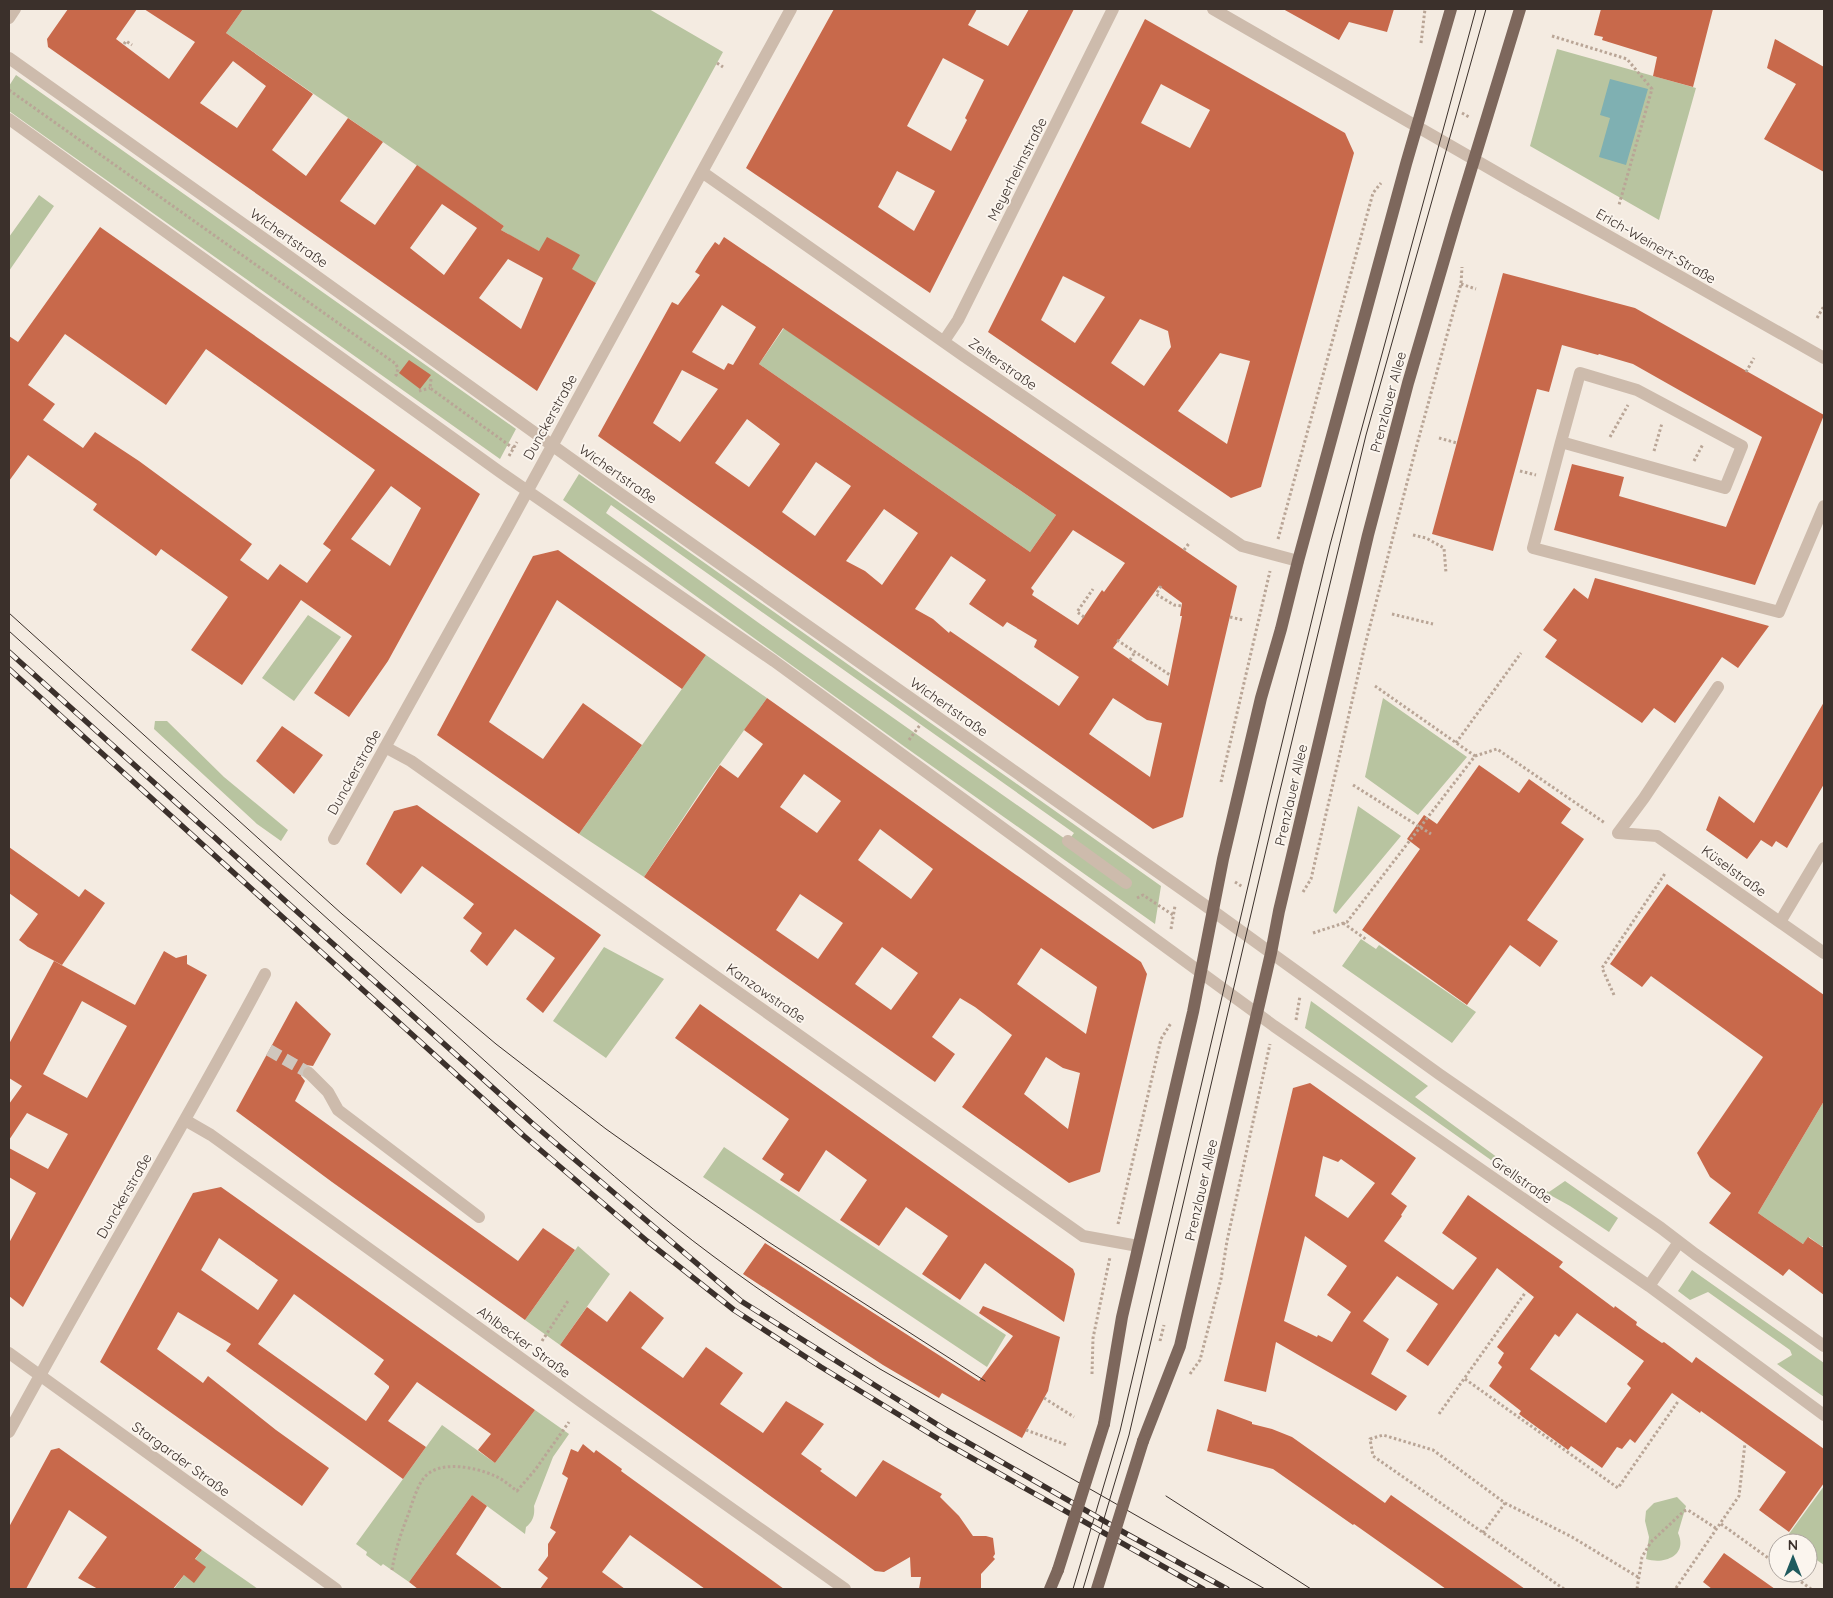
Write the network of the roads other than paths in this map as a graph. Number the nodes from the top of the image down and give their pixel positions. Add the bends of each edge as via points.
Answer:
1 (15, 9) edge
2 (791, 9) edge
3 (1113, 9) edge
4 (1213, 9) edge
5 (1451, 9) edge
6 (1520, 9) edge
7 (9, 18) edge
8 (9, 58) edge
9 (9, 119) edge
10 (1417, 126) junction
11 (1474, 159) junction
12 (702, 172) junction
13 (944, 341) junction
14 (1824, 358) edge
15 (1561, 442) junction
16 (552, 446) junction
17 (527, 492) junction
18 (1824, 506) edge
19 (1298, 561) junction
20 (1718, 687) dead end
21 (385, 747) junction
22 (334, 840) dead end
23 (1068, 841) dead end
24 (1824, 848) edge
25 (1126, 883) road end
26 (1213, 911) junction
27 (1780, 922) junction
28 (1271, 953) junction
29 (1824, 953) edge
30 (1201, 973) junction
31 (265, 974) dead end
32 (1257, 1014) junction
33 (309, 1073) tunnel mouth
34 (185, 1120) junction
35 (479, 1217) dead end
36 (1679, 1242) junction
37 (1138, 1246) junction
38 (1648, 1286) junction
39 (1824, 1346) edge
40 (9, 1353) edge
41 (39, 1375) junction
42 (1824, 1415) edge
43 (9, 1432) edge
44 (336, 1589) edge
45 (845, 1589) edge
46 (1050, 1589) edge
47 (1097, 1589) edge

1 - 7 street
2 - 12 street, Dunckerstraße
3 - 13 street, Meyerheimstraße via 958,320
4 - 10 street
5 - 10 main road
6 - 11 main road, Prenzlauer Allee
8 - 16 street, Wichertstraße
9 - 17 street
10 - 11 street, Erich-Weinert-Straße
10 - 19 main road
11 - 14 street, Erich-Weinert-Straße
11 - 28 main road, Prenzlauer Allee via 1408,383 1368,534
12 - 13 street, Zelterstraße
12 - 16 street, Dunckerstraße
13 - 19 street, Zelterstraße via 1242,546
15 - 15 street via 1724,488 1742,446 1637,390 1580,374
15 - 18 street via 1533,548 1780,612
16 - 17 street, Dunckerstraße
16 - 26 street, Wichertstraße
17 - 21 street, Dunckerstraße
17 - 30 street via 774,661
19 - 26 main road via 1261,698
20 - 27 street, Küselstraße via 1618,832 1657,836
21 - 22 street, Dunckerstraße
21 - 37 street, Kanzowstraße via 419,766 1083,1236
23 - 25 street
24 - 27 street
26 - 28 street
26 - 30 main road
27 - 29 street, Küselstraße
28 - 32 main road, Prenzlauer Allee
28 - 36 street
30 - 32 street, Grellstraße
30 - 37 main road
31 - 34 street, Dunckerstraße
32 - 38 street, Grellstraße
32 - 47 main road, Prenzlauer Allee, bridge via 1180,1346 1143,1441
33 - 35 street via 328,1092 343,1115
34 - 41 street, Dunckerstraße
34 - 45 street, Ahlbecker Straße via 211,1135
36 - 38 street
36 - 39 street
37 - 46 main road, bridge via 1119,1332 1104,1424
38 - 42 street, Grellstraße
40 - 41 street, Stargarder Straße
41 - 43 street, Dunckerstraße
41 - 44 street, Stargarder Straße

